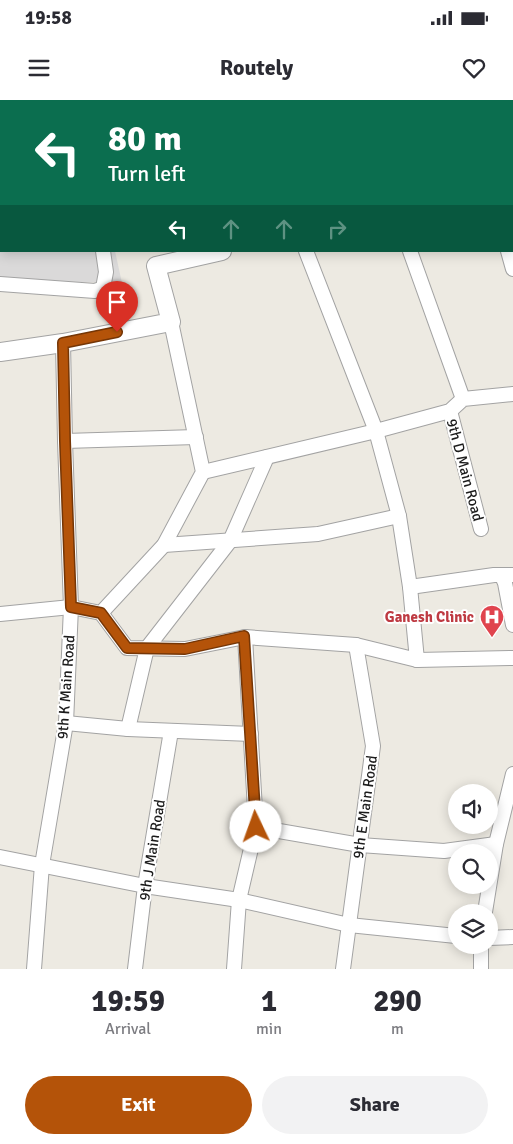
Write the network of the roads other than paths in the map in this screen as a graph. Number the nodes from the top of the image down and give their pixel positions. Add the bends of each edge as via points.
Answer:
1 (103, 252) edge
2 (218, 252) edge
3 (306, 252) edge
4 (410, 252) edge
5 (508, 252) edge
6 (513, 268) edge
7 (0, 284) edge
8 (171, 322) junction
9 (63, 343) junction
10 (0, 352) edge
11 (513, 394) edge
12 (463, 399) junction
13 (450, 410) junction
14 (376, 431) junction
15 (196, 437) junction
16 (65, 441) junction
17 (267, 457) junction
18 (204, 472) junction
19 (399, 516) junction
20 (481, 529) dead end
21 (230, 540) junction
22 (164, 545) junction
23 (508, 575) edge
24 (410, 587) junction
25 (71, 607) junction
26 (101, 613) junction
27 (0, 614) edge
28 (513, 625) edge
29 (244, 636) junction
30 (356, 645) junction
31 (147, 648) junction
32 (513, 658) edge
33 (417, 660) junction
34 (66, 723) junction
35 (128, 729) junction
36 (171, 731) junction
37 (250, 734) junction
38 (513, 774) edge
39 (256, 827) junction
40 (496, 844) edge
41 (360, 845) junction
42 (448, 850) edge
43 (0, 856) edge
44 (42, 865) junction
45 (145, 886) junction
46 (239, 900) junction
47 (349, 925) junction
48 (448, 935) edge
49 (513, 937) edge
50 (498, 938) edge
51 (481, 954) edge
52 (34, 969) edge
53 (136, 969) edge
54 (234, 969) edge
55 (343, 969) edge
56 (481, 969) edge

1 - 7 street via 106,272 103,288 95,291
2 - 8 street via 156,266
3 - 14 street
4 - 12 street
5 - 6 street
8 - 9 street
8 - 15 street
9 - 10 street
9 - 16 street, 9th K Main Road
11 - 12 street
12 - 13 street
13 - 14 street
13 - 20 street, 9th D Main Road
14 - 17 street
14 - 19 street
15 - 16 street
15 - 18 street
16 - 25 street, 9th K Main Road
17 - 18 street
17 - 21 street
18 - 22 street
19 - 21 street via 318,534
19 - 24 street
21 - 22 street
21 - 31 street
22 - 26 street
23 - 24 street
23 - 28 street via 505,583
24 - 33 street
25 - 26 street
25 - 27 street
25 - 34 street, 9th K Main Road
26 - 31 street via 127,648
29 - 30 street
29 - 31 street via 185,649
29 - 37 street
30 - 33 street
30 - 41 street, 9th E Main Road via 373,746
31 - 35 street
32 - 33 street
34 - 35 street
34 - 44 street, 9th K Main Road
35 - 36 street
36 - 37 street
36 - 45 street, 9th J Main Road
37 - 39 street
38 - 40 street
39 - 41 street
39 - 46 street
41 - 42 street
41 - 47 street, 9th E Main Road
43 - 44 street
44 - 45 street
44 - 52 street, 9th K Main Road
45 - 46 street
45 - 53 street, 9th J Main Road
46 - 47 street
46 - 54 street
47 - 48 street
47 - 55 street, 9th E Main Road
49 - 50 street
51 - 56 street

